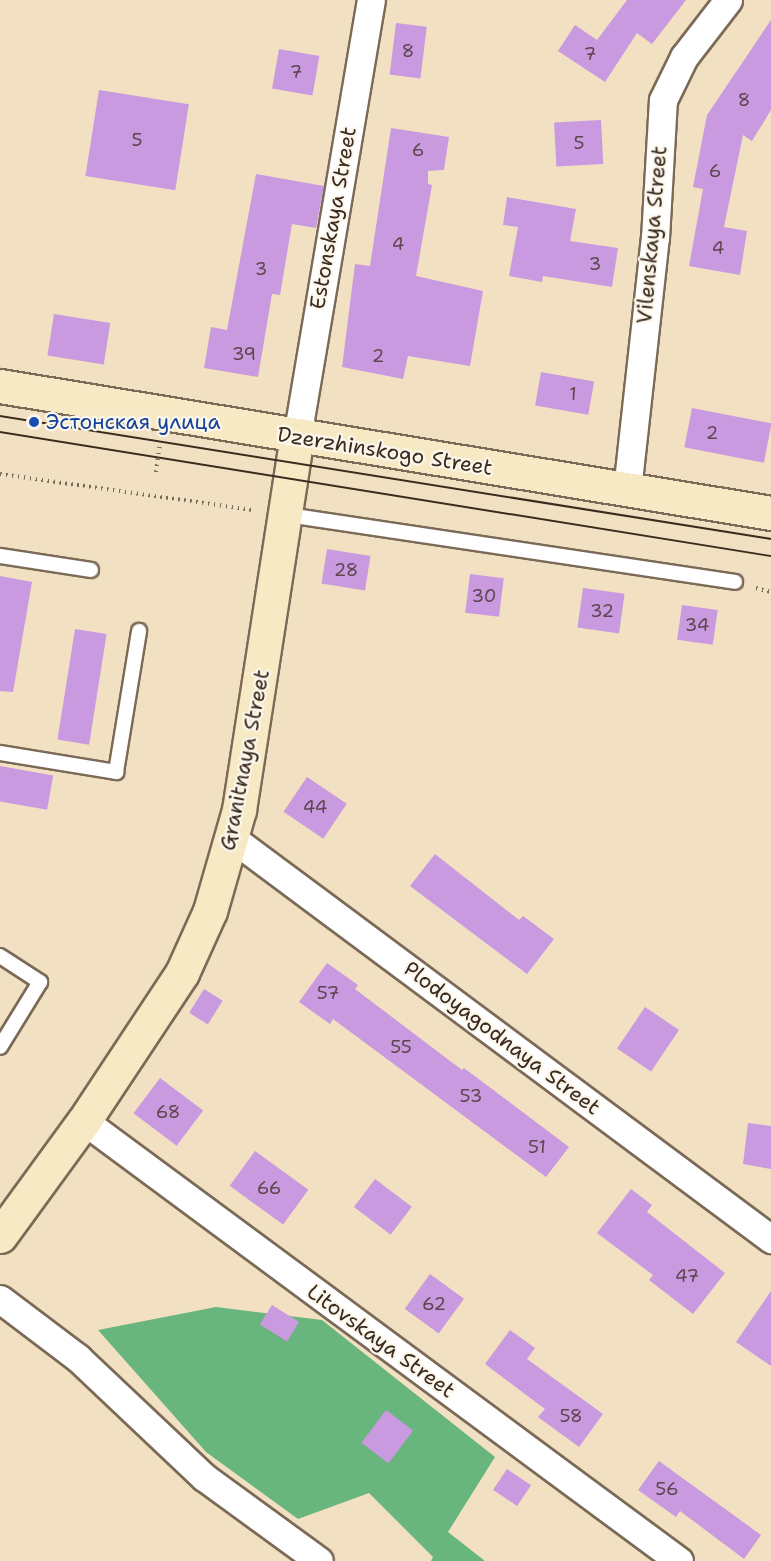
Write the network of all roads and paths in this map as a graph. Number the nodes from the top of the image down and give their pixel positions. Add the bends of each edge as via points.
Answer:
1 (370, 0) edge
2 (728, 0) edge
3 (0, 386) edge
4 (297, 437) junction
5 (0, 474) edge
6 (627, 490) junction
7 (771, 513) edge
8 (288, 515) junction
9 (0, 556) edge
10 (92, 570) dead end
11 (735, 582) dead end
12 (139, 631) dead end
13 (0, 753) edge
14 (232, 838) junction
15 (0, 956) edge
16 (0, 1047) edge
17 (84, 1121) junction
18 (0, 1236) edge
19 (771, 1239) edge
20 (0, 1299) edge
21 (319, 1561) edge
22 (679, 1561) edge

1 - 4 street, Estonskaya Street
2 - 6 street, Vilenskaya Street via 684,57 663,100 655,238
3 - 4 street, Dzerzhinskogo Street
4 - 6 street, Dzerzhinskogo Street
4 - 8 street, Granitnaya Street
5 - 8 path
6 - 7 street, Dzerzhinskogo Street
8 - 11 lane
8 - 14 street, Granitnaya Street
9 - 10 lane
12 - 13 lane via 116,772
14 - 17 street, Granitnaya Street via 210,911 182,973
14 - 19 street, Plodoyagodnaya Street
15 - 16 lane via 40,982
17 - 18 street, Granitnaya Street
17 - 22 street, Litovskaya Street
20 - 21 street via 78,1358 204,1477

